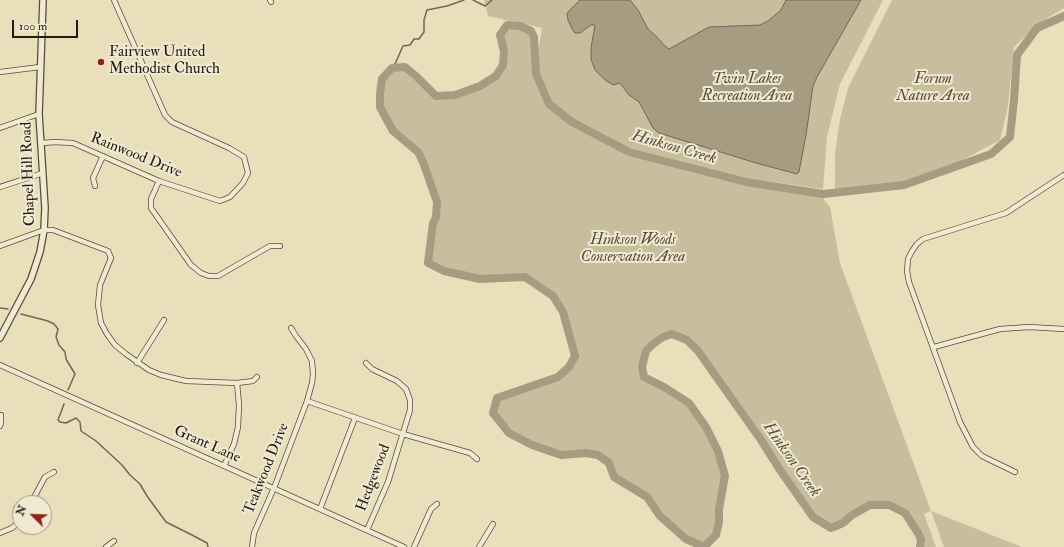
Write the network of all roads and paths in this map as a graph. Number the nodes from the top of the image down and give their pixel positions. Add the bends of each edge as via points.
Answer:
1 (43, 0) edge
2 (114, 0) edge
3 (40, 67) junction
4 (0, 72) edge
5 (39, 114) junction
6 (0, 128) edge
7 (42, 143) junction
8 (103, 156) junction
9 (43, 173) junction
10 (1064, 175) edge
11 (159, 181) junction
12 (95, 186) dead end
13 (0, 187) edge
14 (44, 230) junction
15 (0, 246) edge
16 (280, 246) dead end
17 (164, 320) dead end
18 (291, 328) dead end
19 (1064, 329) edge
20 (0, 338) edge
21 (934, 347) junction
22 (366, 362) dead end
23 (137, 363) junction
24 (0, 365) edge
25 (257, 377) dead end
26 (237, 383) junction
27 (307, 401) junction
28 (1, 415) edge
29 (355, 418) junction
30 (0, 426) edge
31 (403, 434) junction
32 (477, 459) dead end
33 (224, 466) junction
34 (54, 472) dead end
35 (1016, 472) dead end
36 (274, 488) junction
37 (36, 495) edge
38 (437, 504) dead end
39 (320, 509) junction
40 (493, 524) dead end
41 (12, 528) edge
42 (367, 530) junction
43 (0, 533) edge
44 (114, 541) dead end
45 (106, 547) edge
46 (252, 547) edge
47 (404, 547) edge
48 (414, 547) edge
49 (479, 547) edge

1 - 3 street, Chapel Hill Road
2 - 11 street, Rainwood Drive via 165,115 172,122 244,157 248,173 230,197 220,201
3 - 4 street
3 - 5 street, Chapel Hill Road
5 - 6 street
5 - 7 street, Chapel Hill Road
7 - 8 street, Rainwood Drive via 73,144
7 - 9 street, Chapel Hill Road
8 - 11 street, Rainwood Drive
8 - 12 street via 93,178
9 - 13 street
9 - 14 street, Chapel Hill Road
10 - 21 street via 1006,213 923,239 917,244 908,259 907,271
11 - 16 street via 151,199 151,208 191,265 201,273 218,276 270,246
14 - 15 street
14 - 20 street, Chapel Hill Road via 31,279
14 - 23 street via 63,233 108,251 111,258 100,285 98,305 101,322 115,345
17 - 23 street
18 - 27 street, Teakwood Drive via 312,361 312,383
19 - 21 street via 1000,329
21 - 35 street via 960,422 973,447 982,456
22 - 31 street, Hedgewood via 372,369 397,381 406,389 410,410
23 - 26 street via 160,375 186,381
24 - 33 street, Grant Lane
25 - 26 street via 253,381
26 - 33 street via 238,427
27 - 29 street
27 - 36 street, Teakwood Drive
28 - 30 street
29 - 31 street
29 - 39 street
31 - 32 street via 470,453
31 - 42 street, Hedgewood via 388,482
33 - 36 street, Grant Lane
34 - 37 street via 45,477
36 - 39 street, Grant Lane
36 - 46 street, Teakwood Drive via 254,533
38 - 48 street via 431,509
39 - 42 street, Grant Lane
40 - 49 street
41 - 43 street
42 - 47 street, Grant Lane
44 - 45 street

